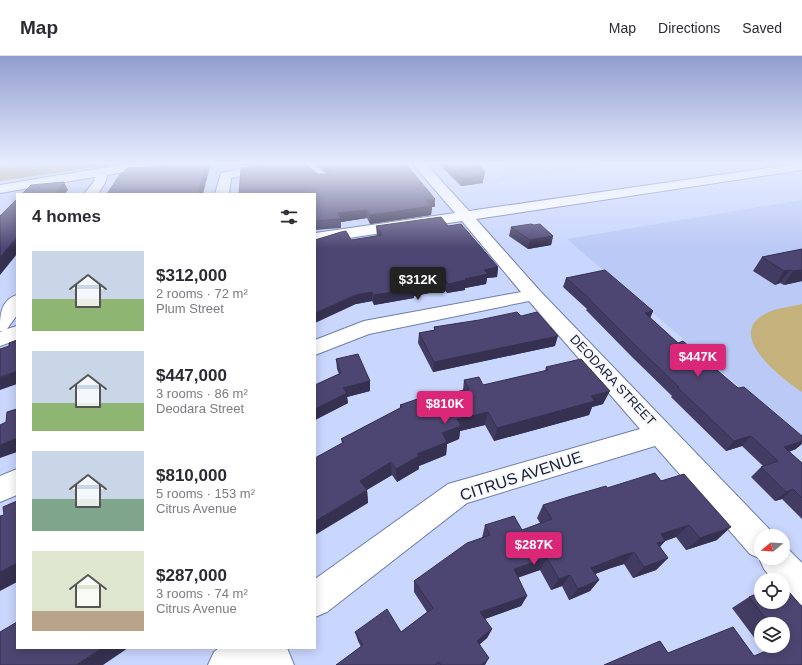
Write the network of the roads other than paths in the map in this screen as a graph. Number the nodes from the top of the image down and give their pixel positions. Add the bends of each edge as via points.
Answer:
1 (444, 191) edge
2 (631, 191) edge
3 (466, 216) junction
4 (316, 238) edge
5 (534, 295) junction
6 (16, 302) edge
7 (0, 325) edge
8 (16, 333) edge
9 (0, 339) edge
10 (316, 348) edge
11 (662, 433) junction
12 (16, 482) edge
13 (0, 489) edge
14 (754, 535) edge
15 (781, 565) edge
16 (802, 588) edge
17 (316, 599) edge
18 (249, 649) edge
19 (268, 649) edge
20 (227, 665) edge
21 (275, 665) edge

1 - 3 street, DEODARA STREET
2 - 3 street
3 - 4 street
3 - 5 street, DEODARA STREET
5 - 10 street via 364,328
5 - 11 street, DEODARA STREET
6 - 7 street
8 - 9 street
11 - 14 street, DEODARA STREET
11 - 17 street, CITRUS AVENUE via 458,493
12 - 13 street
15 - 16 street
18 - 20 street
19 - 21 street

